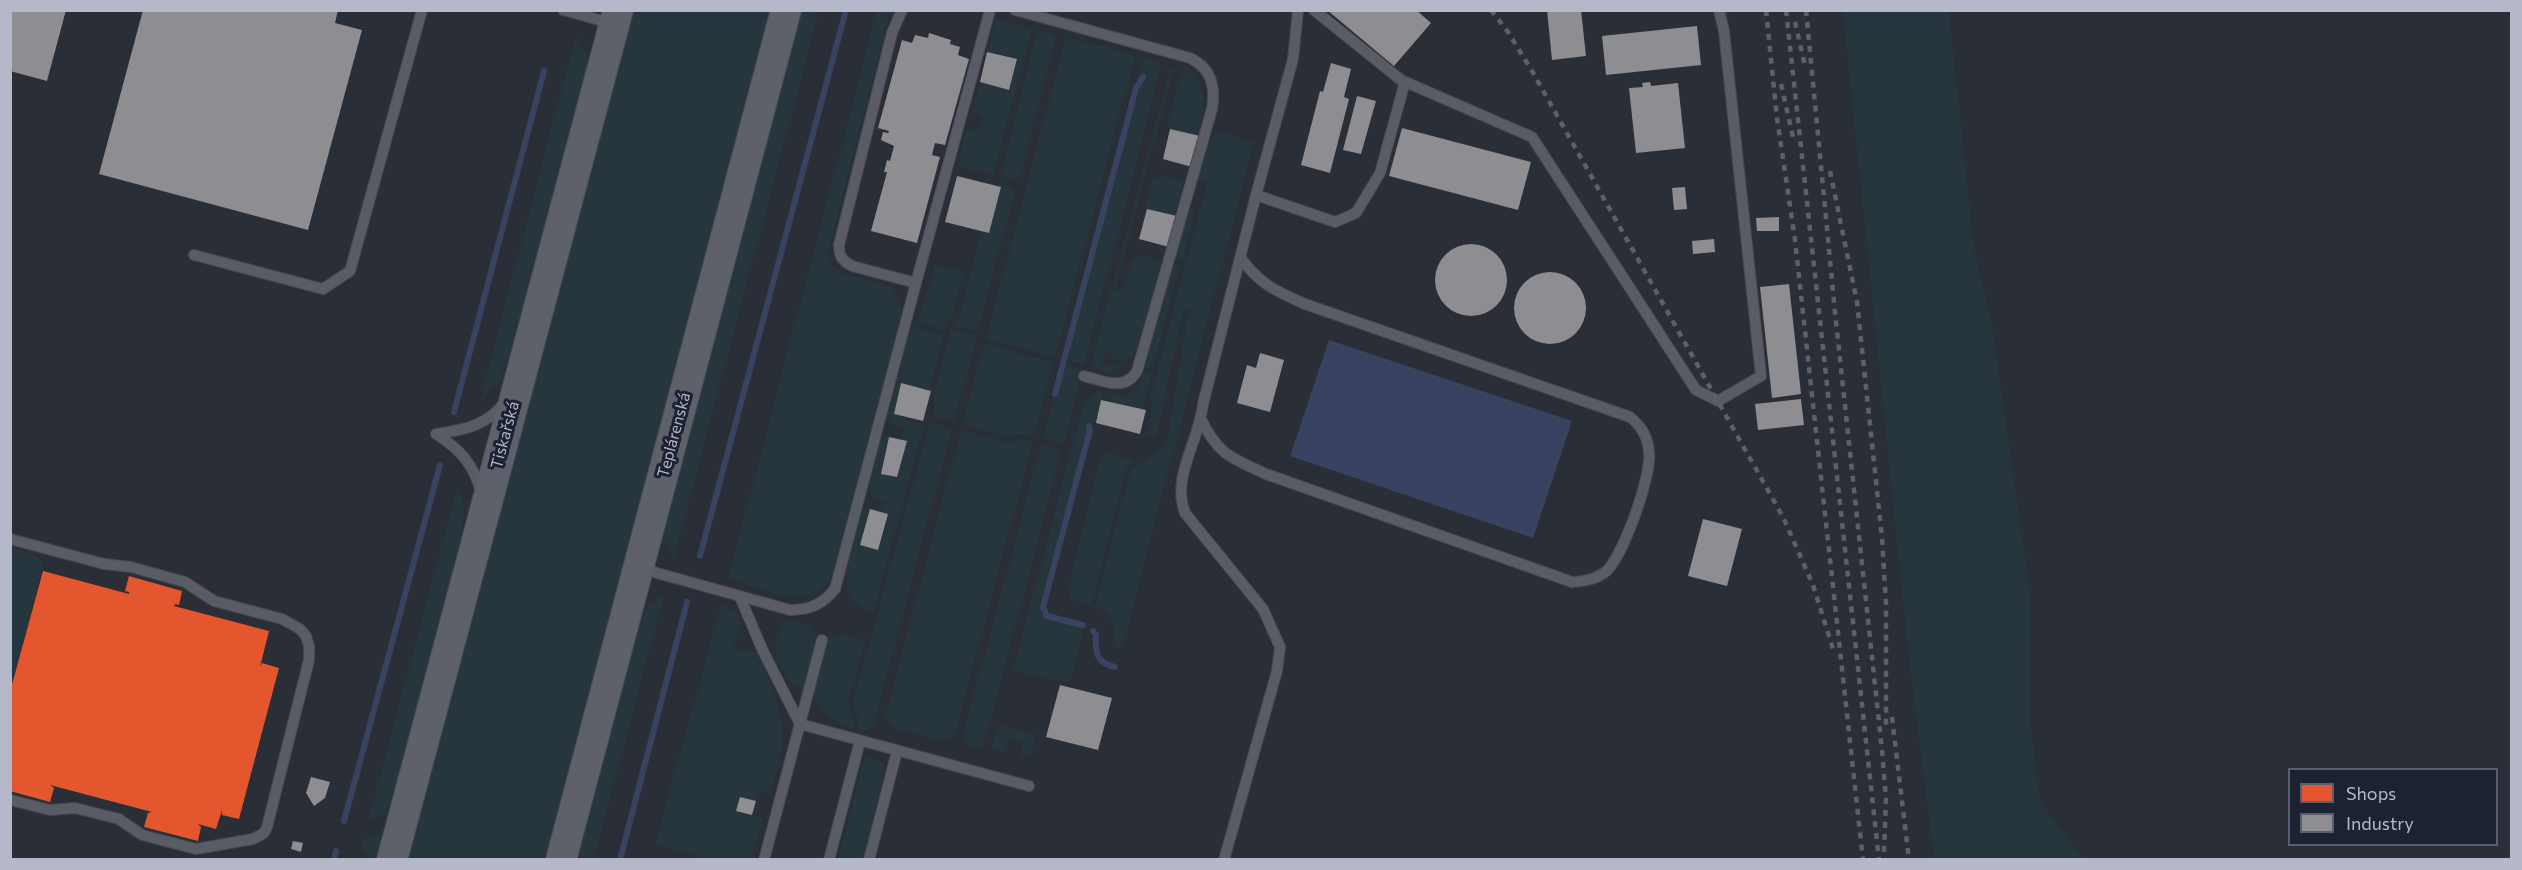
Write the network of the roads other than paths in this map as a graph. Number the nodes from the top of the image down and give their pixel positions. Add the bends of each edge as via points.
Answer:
1 (422, 10) edge
2 (563, 10) edge
3 (786, 10) edge
4 (902, 10) edge
5 (990, 10) edge
6 (1015, 10) edge
7 (1298, 10) edge
8 (1314, 10) edge
9 (1719, 10) edge
10 (616, 17) edge
11 (1405, 82) junction
12 (1256, 195) junction
13 (194, 255) dead end
14 (1240, 257) junction
15 (916, 284) junction
16 (521, 374) junction
17 (1084, 376) dead end
18 (1201, 419) junction
19 (479, 530) junction
20 (10, 539) edge
21 (639, 568) junction
22 (740, 597) junction
23 (822, 640) dead end
24 (800, 724) junction
25 (860, 741) junction
26 (897, 751) junction
27 (1029, 786) dead end
28 (10, 800) edge
29 (392, 860) edge
30 (561, 860) edge
31 (764, 860) edge
32 (829, 860) edge
33 (869, 860) edge
34 (1224, 860) edge

1 - 13 lane via 350,271 323,289
2 - 10 lane
3 - 21 street, Teplárenská
4 - 15 lane via 892,33 839,254 852,266
5 - 15 lane
6 - 17 lane via 1190,58 1208,71 1213,84 1212,109 1137,371 1121,384
7 - 12 lane via 1293,59
8 - 11 lane
9 - 11 lane via 1761,376 1718,401 1696,390 1532,137
10 - 16 street, Tiskařská
11 - 12 lane via 1380,173 1356,213 1335,222
12 - 14 lane
14 - 18 lane
14 - 18 lane via 1264,284 1305,304 1630,417 1640,425 1647,440 1648,470 1623,549 1614,564 1589,580 1572,582 1266,474 1227,456 1211,440
15 - 22 lane via 835,589 819,604 800,610
16 - 19 street, Tiskařská
16 - 19 lane via 492,416 469,429 436,434 462,454 477,476
18 - 34 lane via 1183,475 1180,500 1185,513 1263,609 1280,647 1277,671
19 - 29 street, Tiskařská
20 - 28 lane via 184,582 214,601 292,623 306,636 309,660 267,827 259,837 196,849 142,835 119,819 75,808 50,810
21 - 22 lane
21 - 30 street, Teplárenská
22 - 24 lane
23 - 24 lane
24 - 25 lane
24 - 31 lane
25 - 26 lane
25 - 32 lane
26 - 27 lane
26 - 33 lane

